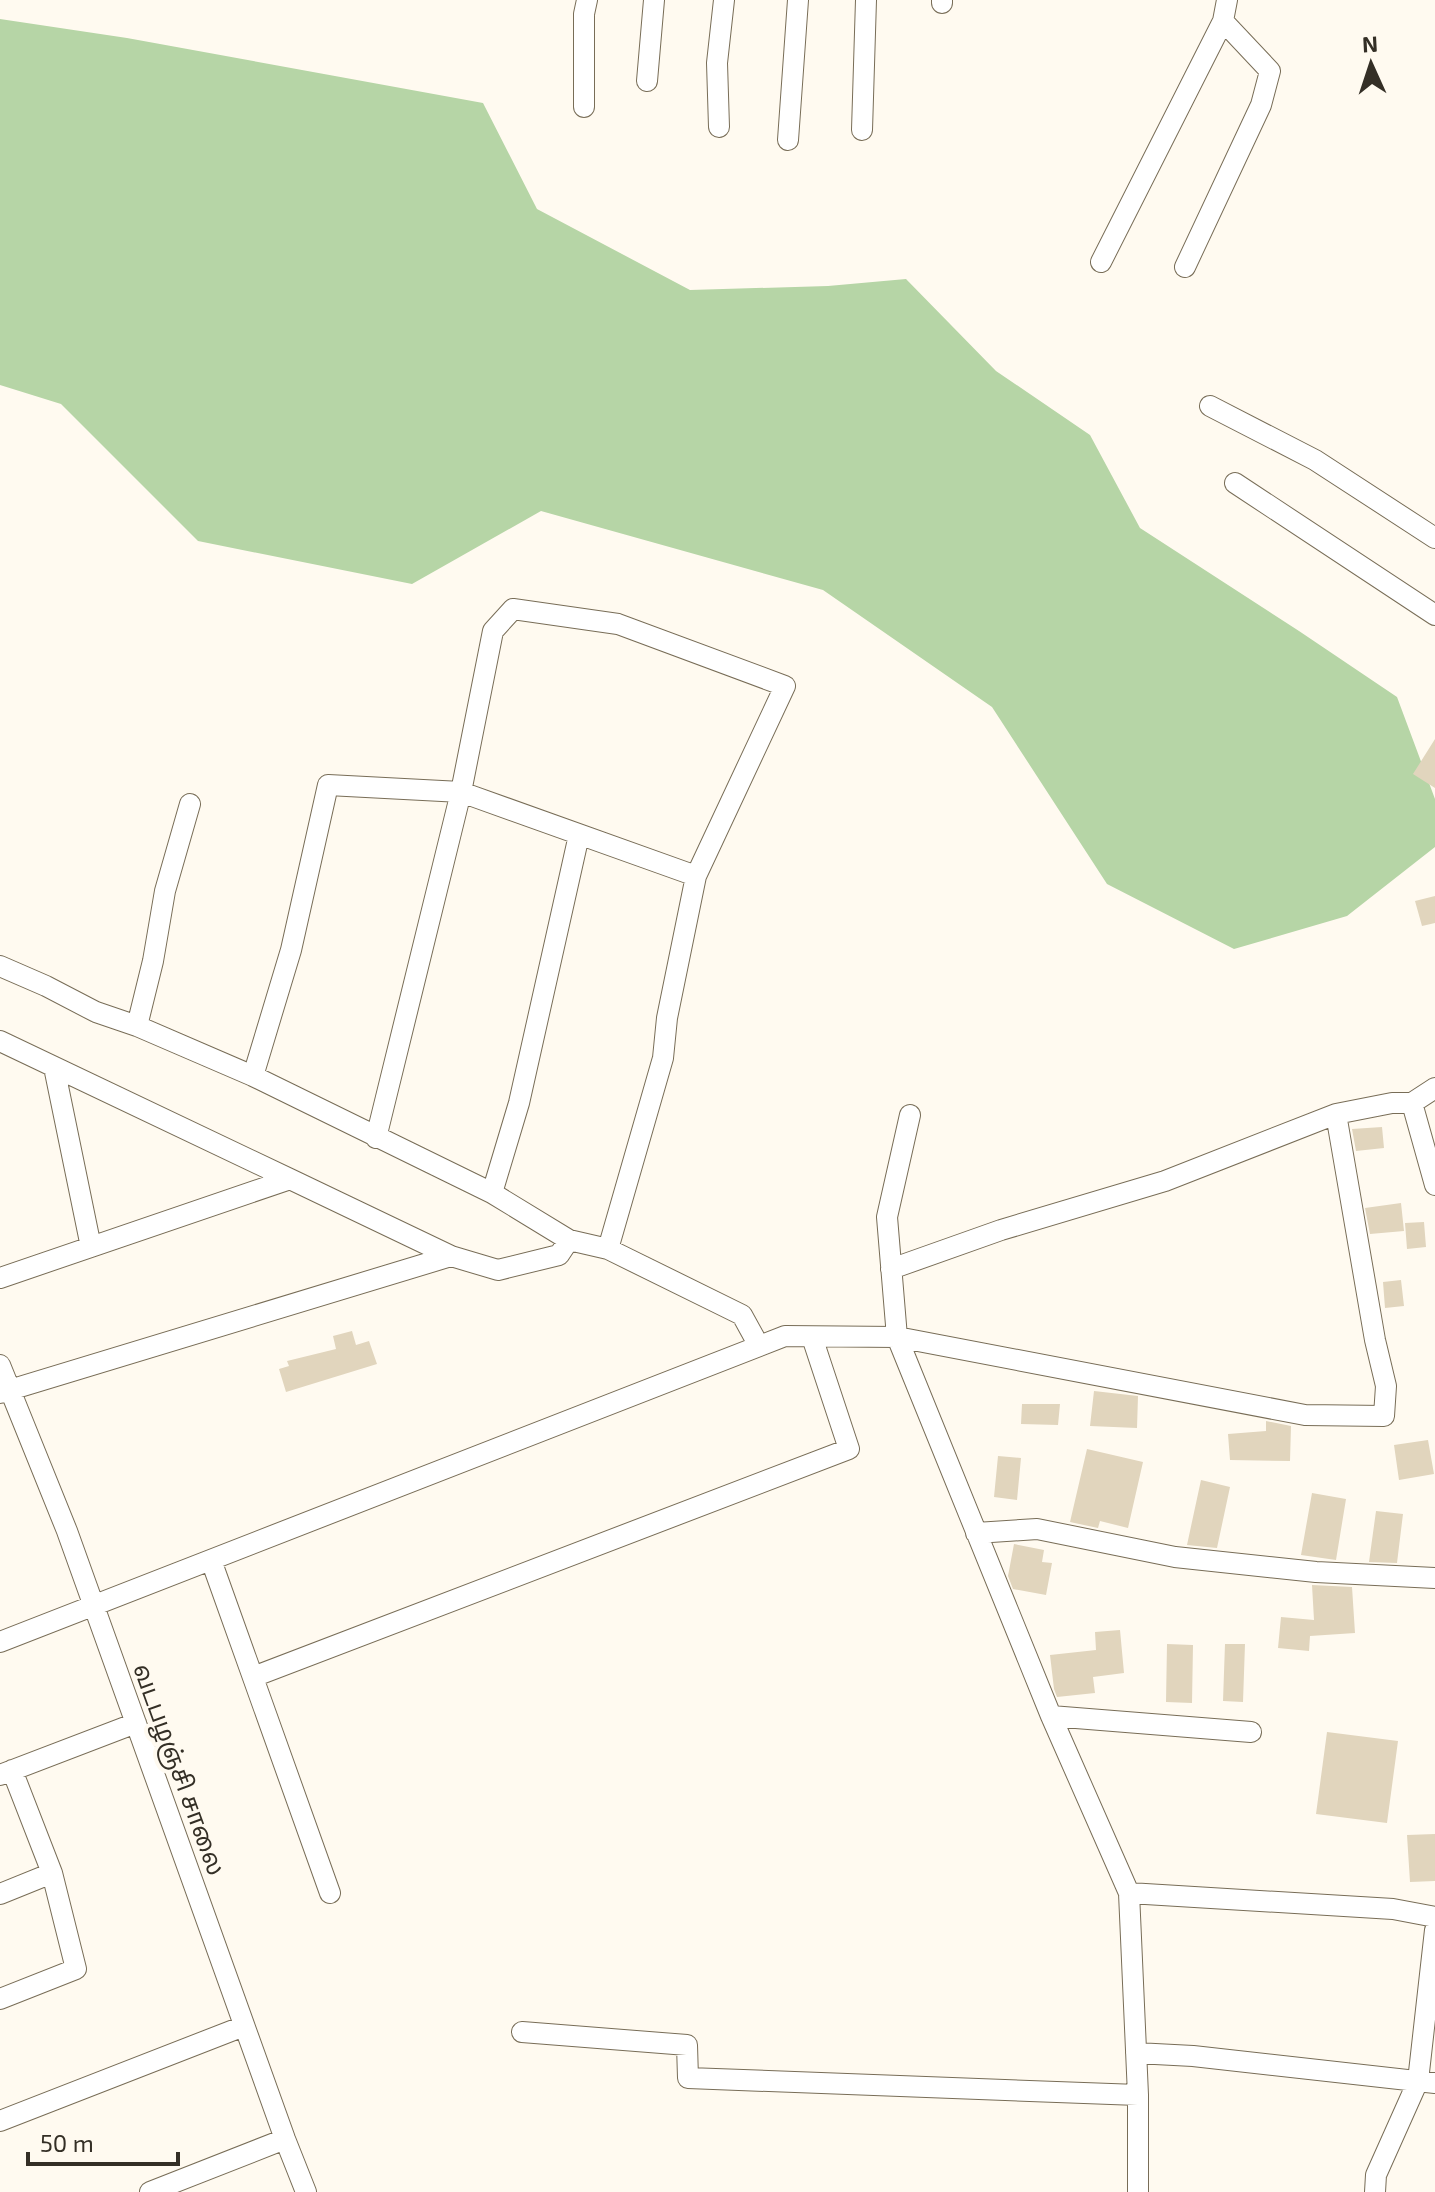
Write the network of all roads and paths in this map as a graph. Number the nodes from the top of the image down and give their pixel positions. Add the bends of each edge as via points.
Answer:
1 (587, 0) edge
2 (654, 0) edge
3 (724, 0) edge
4 (798, 0) edge
5 (866, 0) edge
6 (1227, 0) edge
7 (1223, 21) junction
8 (647, 81) dead end
9 (584, 107) dead end
10 (719, 127) dead end
11 (862, 130) dead end
12 (788, 140) dead end
13 (1101, 262) dead end
14 (1185, 267) dead end
15 (1210, 406) dead end
16 (1235, 483) dead end
17 (1435, 538) edge
18 (1435, 615) edge
19 (461, 792) junction
20 (190, 804) dead end
21 (579, 835) junction
22 (696, 876) junction
23 (0, 966) edge
24 (137, 1026) junction
25 (0, 1041) edge
26 (54, 1067) junction
27 (253, 1076) junction
28 (1435, 1088) edge
29 (1412, 1103) junction
30 (1336, 1114) junction
31 (910, 1115) dead end
32 (376, 1138) junction
33 (290, 1179) junction
34 (1435, 1185) edge
35 (492, 1193) junction
36 (569, 1240) junction
37 (91, 1247) junction
38 (608, 1249) junction
39 (451, 1256) junction
40 (891, 1269) junction
41 (0, 1278) edge
42 (812, 1337) junction
43 (897, 1337) junction
44 (759, 1346) junction
45 (0, 1365) edge
46 (5, 1391) edge
47 (976, 1533) junction
48 (211, 1560) junction
49 (1435, 1578) edge
50 (94, 1606) junction
51 (0, 1642) edge
52 (253, 1677) junction
53 (1051, 1716) junction
54 (136, 1723) junction
55 (1251, 1732) dead end
56 (6, 1773) edge
57 (52, 1873) junction
58 (330, 1893) dead end
59 (1129, 1893) junction
60 (0, 1894) edge
61 (1435, 1917) edge
62 (1435, 1930) edge
63 (0, 1999) edge
64 (244, 2026) junction
65 (522, 2032) dead end
66 (1136, 2053) junction
67 (1426, 2082) edge
68 (1138, 2095) junction
69 (0, 2121) edge
70 (285, 2139) junction
71 (150, 2192) edge
72 (306, 2192) edge
73 (1138, 2192) edge
74 (1375, 2192) edge

1 - 9 street
2 - 8 street
3 - 10 street via 717,63
4 - 12 street
5 - 11 street
6 - 7 street
7 - 13 street
7 - 14 street via 1270,71 1261,105
15 - 17 street via 1315,460
16 - 18 street
19 - 21 street
19 - 22 street via 493,631 513,609 618,624 785,686
19 - 27 street via 328,785 291,950
19 - 32 street
20 - 24 street via 165,891
21 - 22 street
21 - 35 street via 519,1103
22 - 38 street via 663,1058
23 - 24 street
24 - 27 street
25 - 26 street
26 - 33 street
26 - 37 street
27 - 32 street
28 - 29 street
29 - 30 street
29 - 34 street
30 - 40 street via 1165,1181
30 - 43 street via 1386,1386 1384,1416 1305,1415
31 - 40 street via 887,1217
32 - 35 street
33 - 37 street
33 - 39 street
35 - 36 street
36 - 38 street
36 - 39 street via 559,1255 498,1270
37 - 41 street
38 - 44 street via 742,1315
39 - 46 street
40 - 43 street
42 - 43 street
42 - 44 street via 785,1336
42 - 52 street via 849,1449
43 - 47 street
44 - 48 street
45 - 46 street, வடபழஞ்சி சாலை
46 - 50 street, வடபழஞ்சி சாலை
47 - 49 street via 1037,1529 1175,1557
47 - 53 street
48 - 50 street
48 - 52 street
50 - 51 street
50 - 54 street, வடபழஞ்சி சாலை
52 - 58 street
53 - 55 street
53 - 59 street
54 - 56 street
54 - 64 street, வடபழஞ்சி சாலை
56 - 57 street
57 - 60 street
57 - 63 street via 76,1969
59 - 61 street via 1393,1909
59 - 66 street
62 - 67 street
64 - 69 street
64 - 70 street, வடபழஞ்சி சாலை
65 - 68 street via 687,2045 688,2078
66 - 67 street
66 - 68 street
67 - 74 street via 1376,2175
68 - 73 street
70 - 71 street
70 - 72 street, வடபழஞ்சி சாலை

